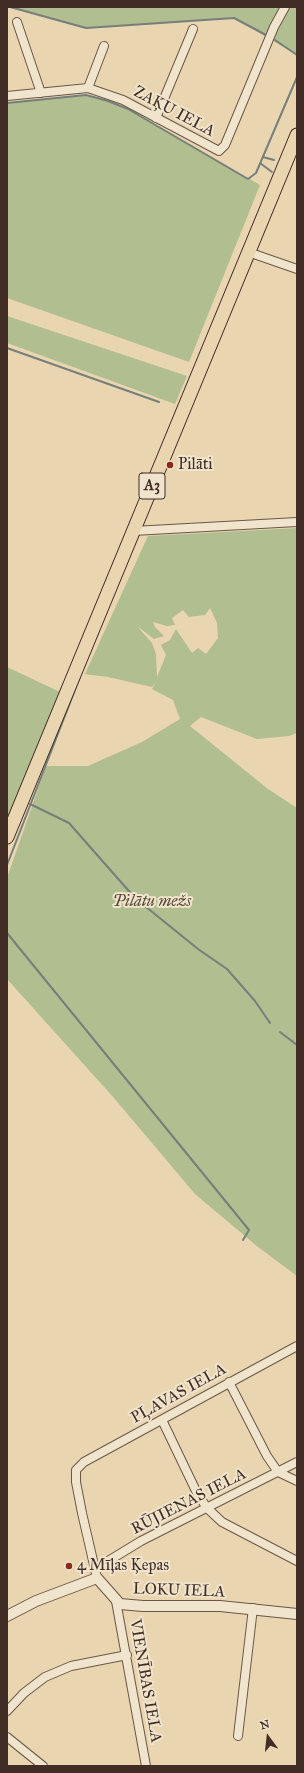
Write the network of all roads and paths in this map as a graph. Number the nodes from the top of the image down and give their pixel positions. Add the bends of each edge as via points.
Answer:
1 (285, 7) edge
2 (17, 22) dead end
3 (193, 29) dead end
4 (104, 46) dead end
5 (88, 88) junction
6 (41, 93) junction
7 (7, 96) edge
8 (156, 118) junction
9 (297, 135) edge
10 (248, 252) junction
11 (297, 268) edge
12 (297, 522) edge
13 (133, 530) junction
14 (7, 837) edge
15 (297, 1346) edge
16 (229, 1382) junction
17 (162, 1420) junction
18 (297, 1462) edge
19 (278, 1472) junction
20 (297, 1481) edge
21 (207, 1508) junction
22 (297, 1561) edge
23 (96, 1574) junction
24 (116, 1601) junction
25 (252, 1608) junction
26 (297, 1614) edge
27 (7, 1616) edge
28 (127, 1655) junction
29 (7, 1711) edge
30 (238, 1736) dead end
31 (7, 1737) edge
32 (43, 1766) edge
33 (146, 1766) edge

1 - 8 street, ZAĶU IELA via 274,27 225,145 219,151
2 - 6 street
3 - 8 street
4 - 5 street
5 - 6 street, ZAĶU IELA
5 - 8 street, ZAĶU IELA via 123,100
6 - 7 street, ZAĶU IELA
9 - 10 highway, A3
10 - 11 street
10 - 13 highway, A3
12 - 13 street
13 - 14 highway, A3
15 - 16 street, PĻAVAS IELA
16 - 17 street, PĻAVAS IELA
16 - 19 street via 267,1456
17 - 21 street via 197,1493
17 - 23 street, PĻAVAS IELA via 84,1462 76,1470 82,1514
18 - 19 street, RŪJIENAS IELA
19 - 20 street
19 - 21 street, RŪJIENAS IELA
21 - 22 street via 222,1522
21 - 23 street, RŪJIENAS IELA via 141,1541
23 - 24 street, LOKU IELA
23 - 27 street
24 - 25 street, LOKU IELA via 120,1604 143,1606
24 - 28 street, VIENĪBAS IELA
25 - 26 street, LOKU IELA
25 - 30 street
28 - 29 street via 71,1666 45,1677 24,1693
28 - 33 street, VIENĪBAS IELA
31 - 32 street

